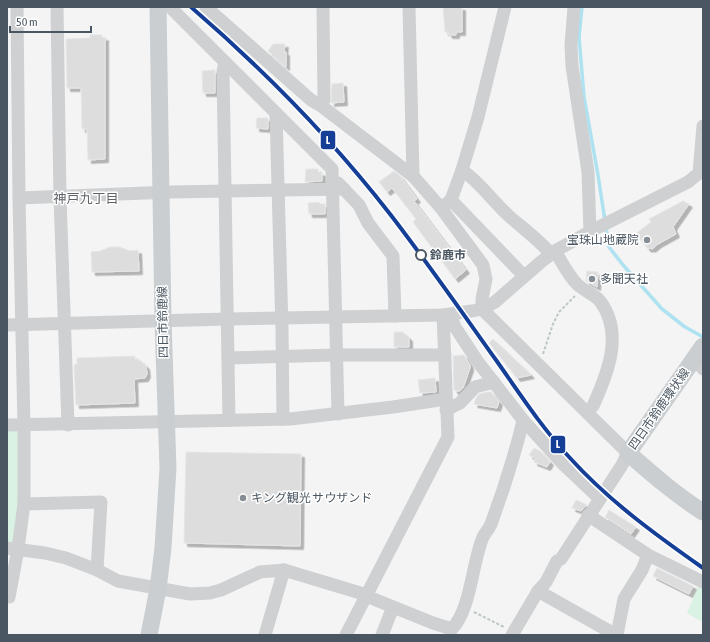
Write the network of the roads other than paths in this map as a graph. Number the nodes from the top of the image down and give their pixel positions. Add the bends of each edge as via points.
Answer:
1 (17, 7) edge
2 (57, 7) edge
3 (158, 7) edge
4 (170, 7) edge
5 (206, 7) edge
6 (323, 7) edge
7 (409, 7) edge
8 (505, 7) edge
9 (574, 7) edge
10 (225, 62) junction
11 (320, 105) junction
12 (276, 113) junction
13 (703, 126) edge
14 (13, 165) edge
15 (462, 170) junction
16 (701, 175) edge
17 (413, 176) junction
18 (337, 185) junction
19 (279, 189) junction
20 (225, 191) junction
21 (160, 192) junction
22 (60, 197) junction
23 (19, 198) junction
24 (446, 204) junction
25 (593, 231) junction
26 (553, 252) junction
27 (524, 276) junction
28 (482, 308) junction
29 (447, 315) junction
30 (395, 316) junction
31 (335, 317) junction
32 (282, 318) junction
33 (227, 319) junction
34 (163, 321) junction
35 (64, 324) junction
36 (7, 325) edge
37 (22, 325) junction
38 (336, 355) junction
39 (445, 355) junction
40 (282, 357) junction
41 (700, 357) edge
42 (228, 358) junction
43 (494, 382) junction
44 (446, 404) junction
45 (593, 406) dead end
46 (338, 414) junction
47 (283, 419) junction
48 (229, 420) junction
49 (523, 420) junction
50 (166, 422) junction
51 (7, 425) edge
52 (68, 425) junction
53 (24, 426) junction
54 (628, 453) junction
55 (600, 499) junction
56 (24, 504) junction
57 (703, 512) edge
58 (588, 515) junction
59 (12, 549) edge
60 (648, 555) junction
61 (97, 570) junction
62 (284, 570) junction
63 (703, 582) edge
64 (158, 589) junction
65 (538, 591) junction
66 (367, 595) junction
67 (7, 597) edge
68 (393, 607) junction
69 (513, 633) edge
70 (149, 635) edge
71 (265, 635) edge
72 (346, 635) edge
73 (382, 635) edge
74 (616, 635) edge

1 - 14 street
2 - 22 street
3 - 21 main road, 四日市鈴鹿線
4 - 10 street
5 - 11 street via 293,85
6 - 11 street via 324,100
7 - 17 street
8 - 15 street
9 - 25 street via 572,66 588,172
10 - 12 street
10 - 20 street
11 - 17 street
12 - 18 street via 332,169
12 - 19 street
13 - 16 street
14 - 23 street
15 - 24 street
15 - 26 street via 509,216
16 - 25 street
17 - 24 street
18 - 19 street
18 - 30 street via 359,205 368,223 393,256
18 - 31 street
19 - 20 street
19 - 32 street
20 - 21 street
20 - 33 street
21 - 22 street
21 - 34 main road, 四日市鈴鹿線
22 - 23 street
22 - 35 street
23 - 37 street
24 - 27 street
24 - 28 street via 483,265 486,279
25 - 26 street
26 - 27 street
26 - 45 street via 578,285 599,300 611,327 613,339 610,365
27 - 28 street via 495,302
28 - 29 street
28 - 54 street
29 - 30 street
29 - 39 street
29 - 43 street
30 - 31 street
31 - 32 street
31 - 38 street
32 - 33 street
32 - 40 street
33 - 34 street
33 - 42 street
34 - 35 street
34 - 50 main road, 四日市鈴鹿線
35 - 37 street
35 - 52 street
36 - 37 street
37 - 53 street
38 - 39 street
38 - 40 street
38 - 46 street
39 - 44 street
40 - 42 street
40 - 47 street
41 - 54 main road, 四日市鈴鹿環状線
42 - 48 street
43 - 44 street via 475,387 460,403
43 - 49 street
44 - 46 street
44 - 66 street via 448,437
46 - 47 street
47 - 48 street
48 - 50 street
49 - 55 street via 549,450
49 - 68 street via 493,519 483,537 456,624 452,629
50 - 52 street
50 - 64 main road, 四日市鈴鹿線 via 168,490
51 - 53 street
52 - 53 street
53 - 56 street
54 - 55 street
54 - 57 main road, 四日市鈴鹿環状線 via 661,482
55 - 58 street
56 - 59 street
56 - 61 street via 102,502
58 - 60 street
58 - 65 street
59 - 61 street via 66,558
59 - 67 street
60 - 63 street
60 - 74 street via 624,599
61 - 64 street via 118,581
62 - 64 street via 260,572 210,593 190,594
62 - 66 street
62 - 71 street
64 - 70 main road, 四日市鈴鹿線
65 - 69 street
65 - 74 street
66 - 68 street
66 - 72 street
68 - 73 street

